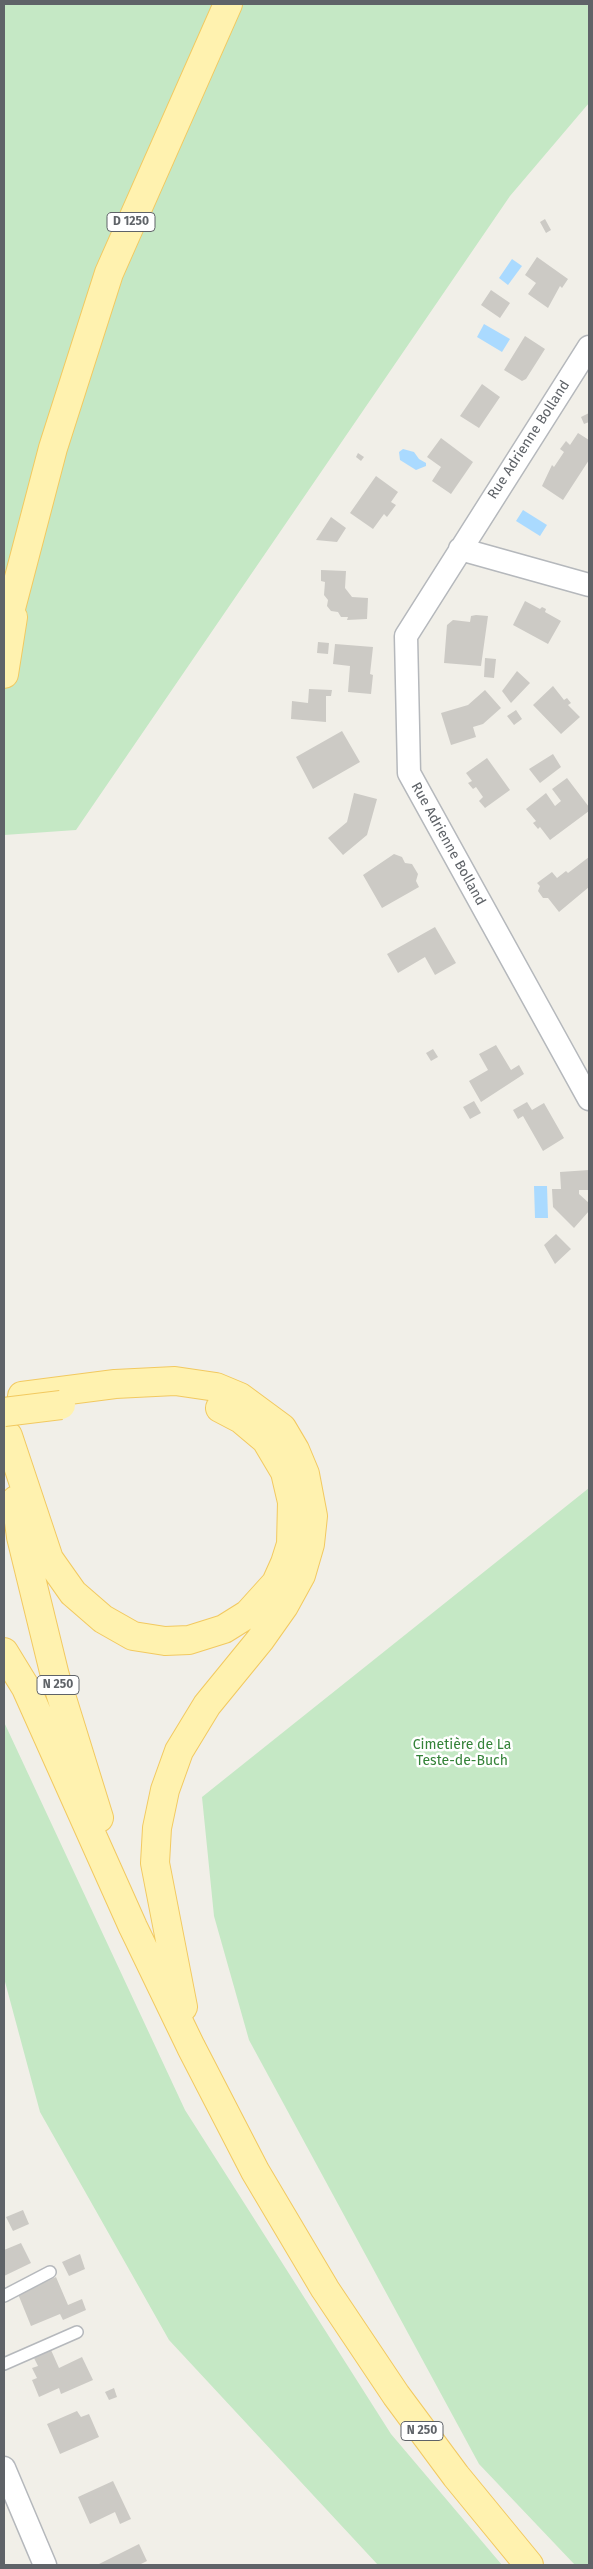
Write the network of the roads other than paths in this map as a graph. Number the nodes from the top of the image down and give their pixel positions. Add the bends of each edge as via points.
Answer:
1 (228, 4) edge
2 (589, 346) edge
3 (460, 549) junction
4 (589, 586) edge
5 (16, 593) junction
6 (4, 635) edge
7 (4, 674) edge
8 (589, 1099) edge
9 (60, 1398) junction
10 (4, 1399) edge
11 (4, 1403) edge
12 (6, 1424) edge
13 (4, 1652) edge
14 (133, 1927) junction
15 (191, 2047) junction
16 (50, 2272) dead end
17 (4, 2296) edge
18 (77, 2332) dead end
19 (4, 2364) edge
20 (4, 2468) edge
21 (45, 2565) edge
22 (529, 2565) edge

1 - 5 main road, D 1250 via 109,273 53,448
2 - 3 street, Rue Adrienne Bolland
3 - 4 street
3 - 8 street, Rue Adrienne Bolland via 406,636 409,773
5 - 6 main road
5 - 7 main road, D 1250
9 - 10 main road
9 - 12 main road, bridge
9 - 12 main road via 173,1397 209,1403 242,1419 266,1440 285,1472 292,1502 291,1544 276,1583 248,1614 224,1629 189,1640 166,1641 133,1636 103,1619 73,1593 50,1559
9 - 15 main road via 116,1384 175,1381 216,1387 240,1397 282,1428 305,1474 313,1516 310,1544 301,1575 284,1606 207,1705 179,1751 159,1819 155,1863
11 - 12 main road
12 - 14 main road, N 250 via 21,1537 55,1676
13 - 14 main road via 26,1688
14 - 15 main road, N 250
15 - 22 main road, N 250 via 255,2171 325,2289 396,2395 456,2476
16 - 17 lane
18 - 19 lane
20 - 21 street

